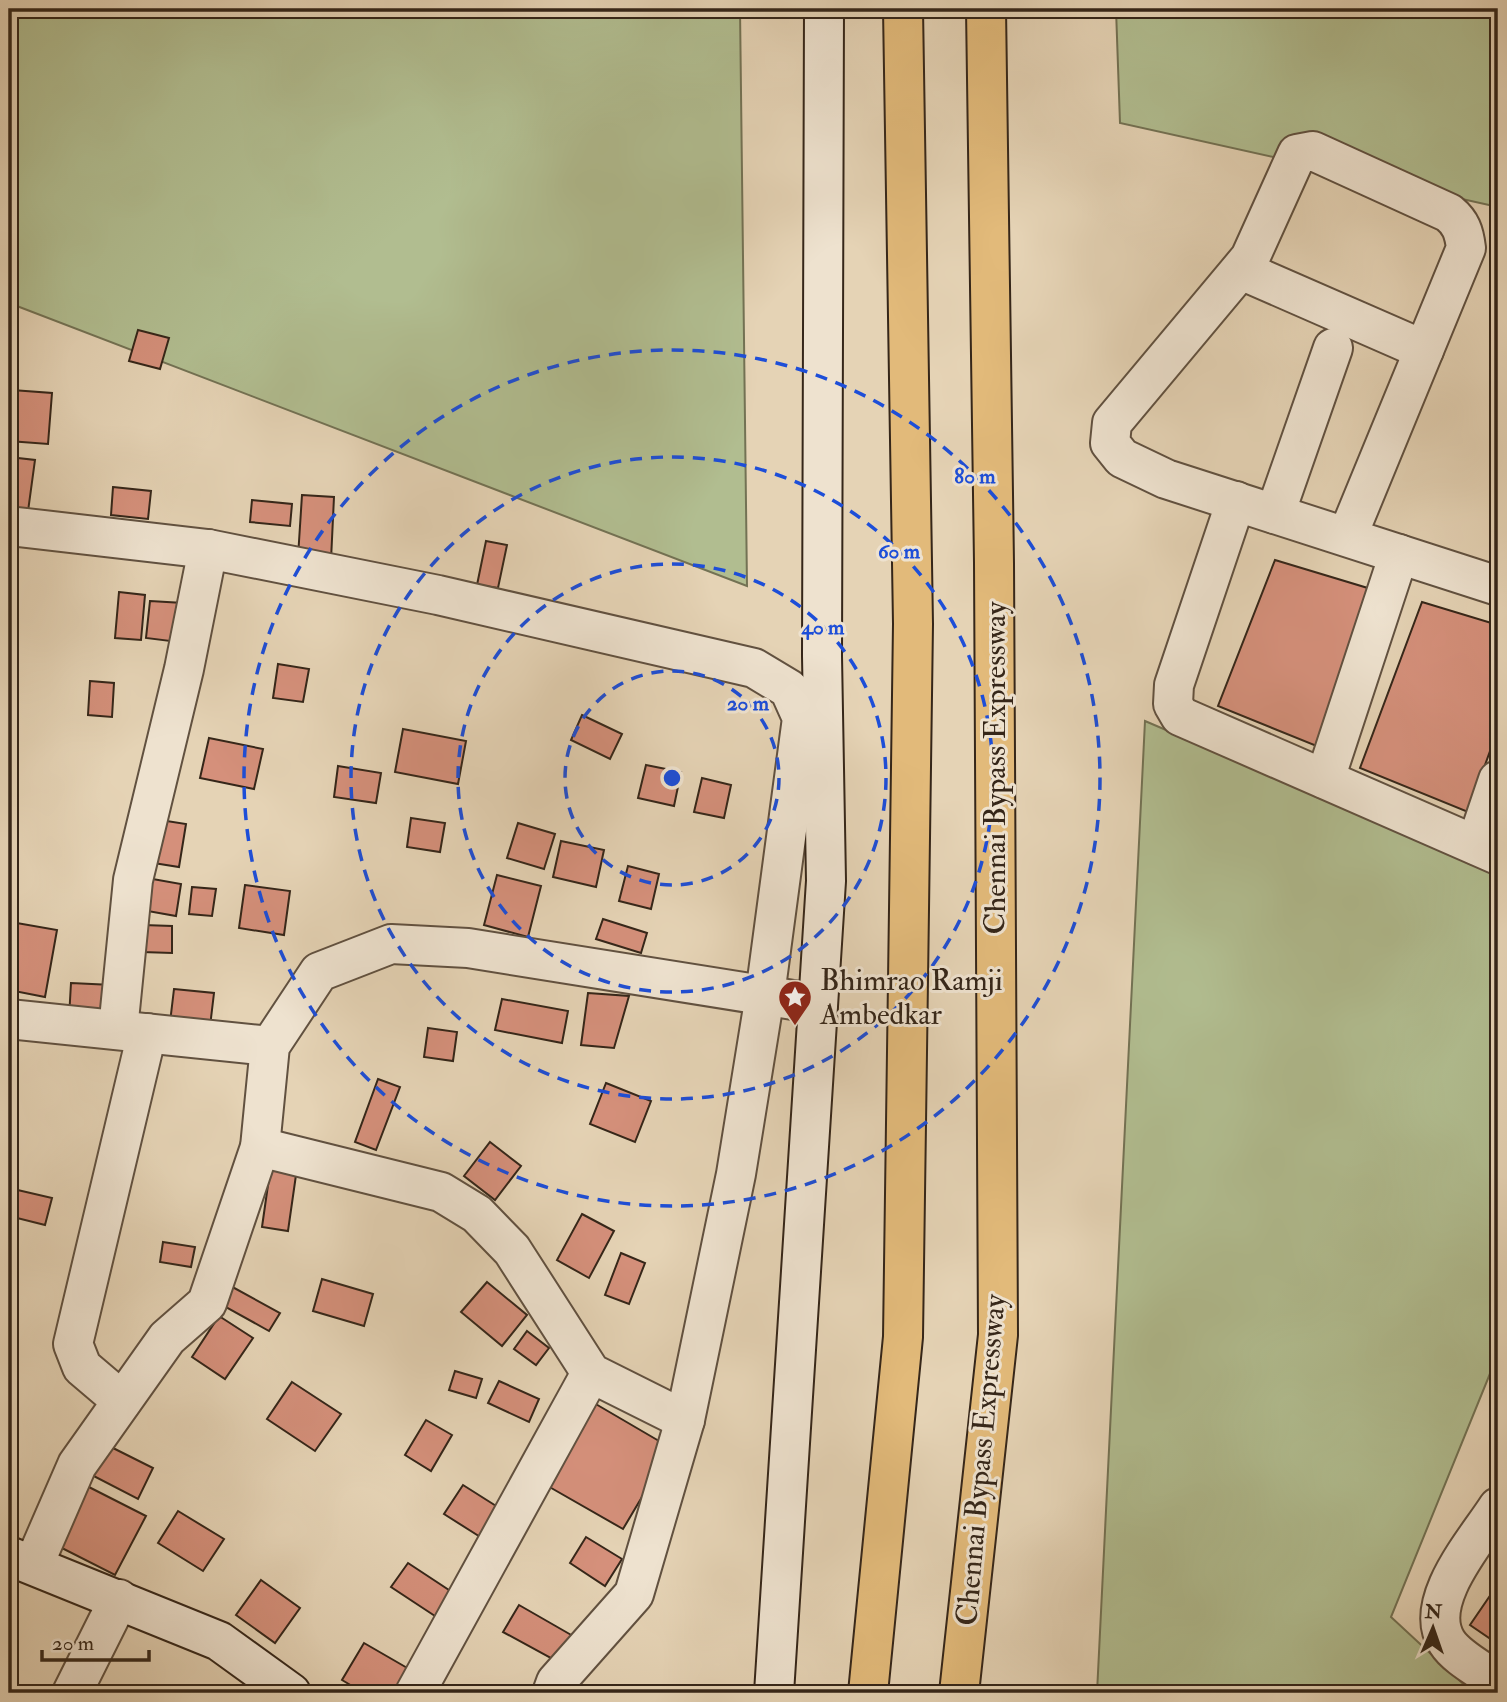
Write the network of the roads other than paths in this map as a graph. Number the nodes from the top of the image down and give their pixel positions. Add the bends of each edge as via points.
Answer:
1 (824, 9) edge
2 (902, 9) edge
3 (986, 9) edge
4 (1241, 270) junction
5 (1333, 348) dead end
6 (1424, 350) junction
7 (1236, 501) junction
8 (1275, 514) junction
9 (9, 526) edge
10 (1347, 537) junction
11 (208, 549) junction
12 (1399, 554) junction
13 (1498, 586) edge
14 (1325, 779) junction
15 (1498, 780) edge
16 (1487, 850) edge
17 (765, 995) junction
18 (818, 1004) junction
19 (9, 1018) edge
20 (132, 1032) junction
21 (270, 1046) junction
22 (260, 1147) junction
23 (591, 1373) junction
24 (122, 1401) junction
25 (685, 1420) junction
26 (1498, 1507) edge
27 (21, 1560) edge
28 (119, 1599) junction
29 (1498, 1682) edge
30 (72, 1693) edge
31 (291, 1693) edge
32 (415, 1693) edge
33 (552, 1693) edge
34 (774, 1693) edge
35 (868, 1693) edge
36 (959, 1693) edge

1 - 18 street via 825,881
2 - 35 highway via 913,624 903,1323
3 - 36 highway, Chennai Bypass Expressway via 995,563 998,1335
4 - 6 street
4 - 6 street via 1297,154 1313,151 1329,156 1449,213 1464,233 1466,248
4 - 7 street via 1112,423 1110,443 1122,458 1166,479
5 - 8 street
6 - 10 street
7 - 8 street
7 - 14 street via 1174,685 1173,704 1180,716
8 - 10 street
9 - 11 street
10 - 12 street
11 - 17 street via 438,595 754,668 789,689 802,718
11 - 20 street via 133,880
12 - 13 street
12 - 14 street
14 - 16 street
15 - 16 street
17 - 18 street
17 - 21 street via 468,948 391,944 319,972
17 - 25 street via 736,1174
18 - 34 street
19 - 20 street
20 - 21 street
20 - 24 street via 73,1344 82,1367
21 - 22 street
22 - 23 street via 440,1192 477,1214 512,1250
22 - 24 street via 207,1303 167,1338
23 - 25 street
23 - 32 street
24 - 27 street via 77,1465
25 - 33 street via 634,1594 556,1682
26 - 29 street via 1449,1583 1440,1602 1439,1623 1447,1643
27 - 28 street
28 - 30 street
28 - 31 street via 219,1641

